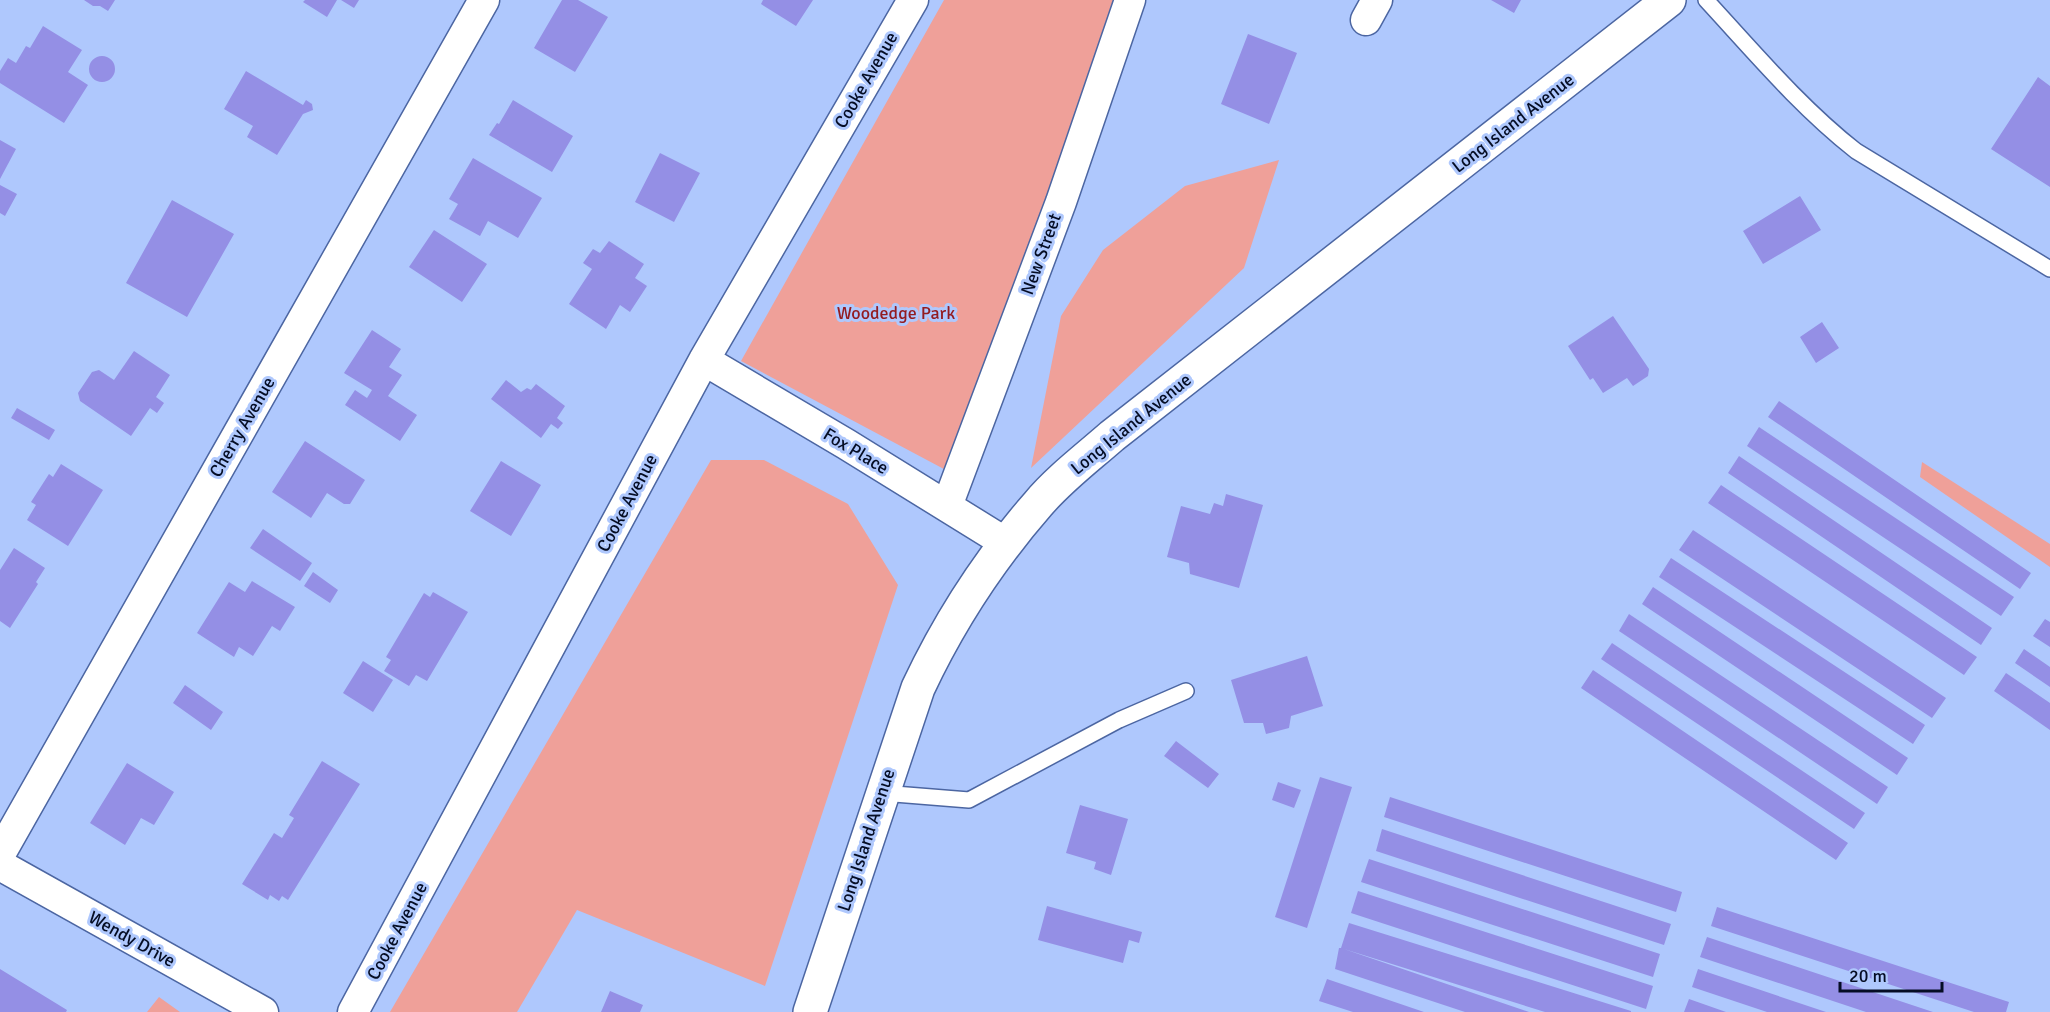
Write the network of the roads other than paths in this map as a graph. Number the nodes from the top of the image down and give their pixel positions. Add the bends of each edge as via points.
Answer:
1 (484, 0) edge
2 (913, 0) edge
3 (1130, 0) edge
4 (1669, 0) edge
5 (1706, 0) edge
6 (2050, 269) edge
7 (704, 360) junction
8 (947, 506) junction
9 (1006, 543) junction
10 (1186, 691) dead end
11 (882, 794) junction
12 (0, 854) edge
13 (0, 865) edge
14 (263, 1012) edge
15 (353, 1012) edge
16 (810, 1012) edge

1 - 12 street, Cherry Avenue
2 - 7 street, Cooke Avenue
3 - 8 street, New Street via 1061,202
4 - 9 street, Long Island Avenue via 1112,436 1039,503
5 - 6 lane via 1831,132
7 - 8 street, Fox Place
7 - 15 street, Cooke Avenue
8 - 9 street, Fox Place
9 - 11 street, Long Island Avenue via 938,645 918,688
10 - 11 lane via 1119,720 969,800
11 - 16 street, Long Island Avenue
13 - 14 street, Wendy Drive

